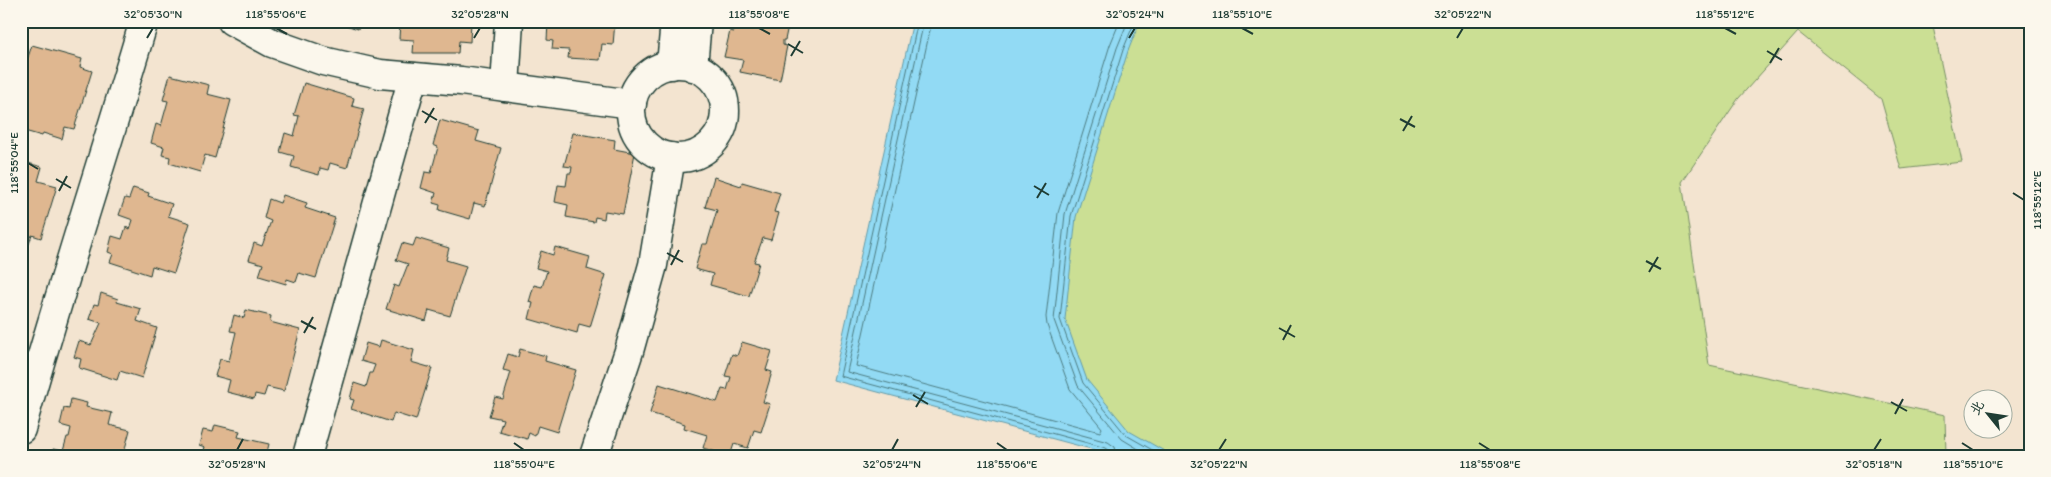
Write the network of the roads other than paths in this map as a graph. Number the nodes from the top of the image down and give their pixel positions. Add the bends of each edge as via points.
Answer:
1 (144, 21) edge
2 (232, 21) edge
3 (508, 21) edge
4 (675, 21) edge
5 (698, 21) edge
6 (682, 66) junction
7 (413, 77) junction
8 (505, 87) junction
9 (632, 104) junction
10 (671, 158) junction
11 (21, 429) edge
12 (307, 456) edge
13 (594, 456) edge

1 - 11 lane
2 - 7 lane via 272,43 323,61 380,74
3 - 8 lane
4 - 6 lane
5 - 6 lane
6 - 9 lane via 657,69 645,78
6 - 10 lane via 712,78 725,104 725,118 720,133 700,153
7 - 8 lane
7 - 12 lane
8 - 9 lane
9 - 10 lane via 632,119 641,139 657,153
10 - 13 lane via 653,266 630,352

